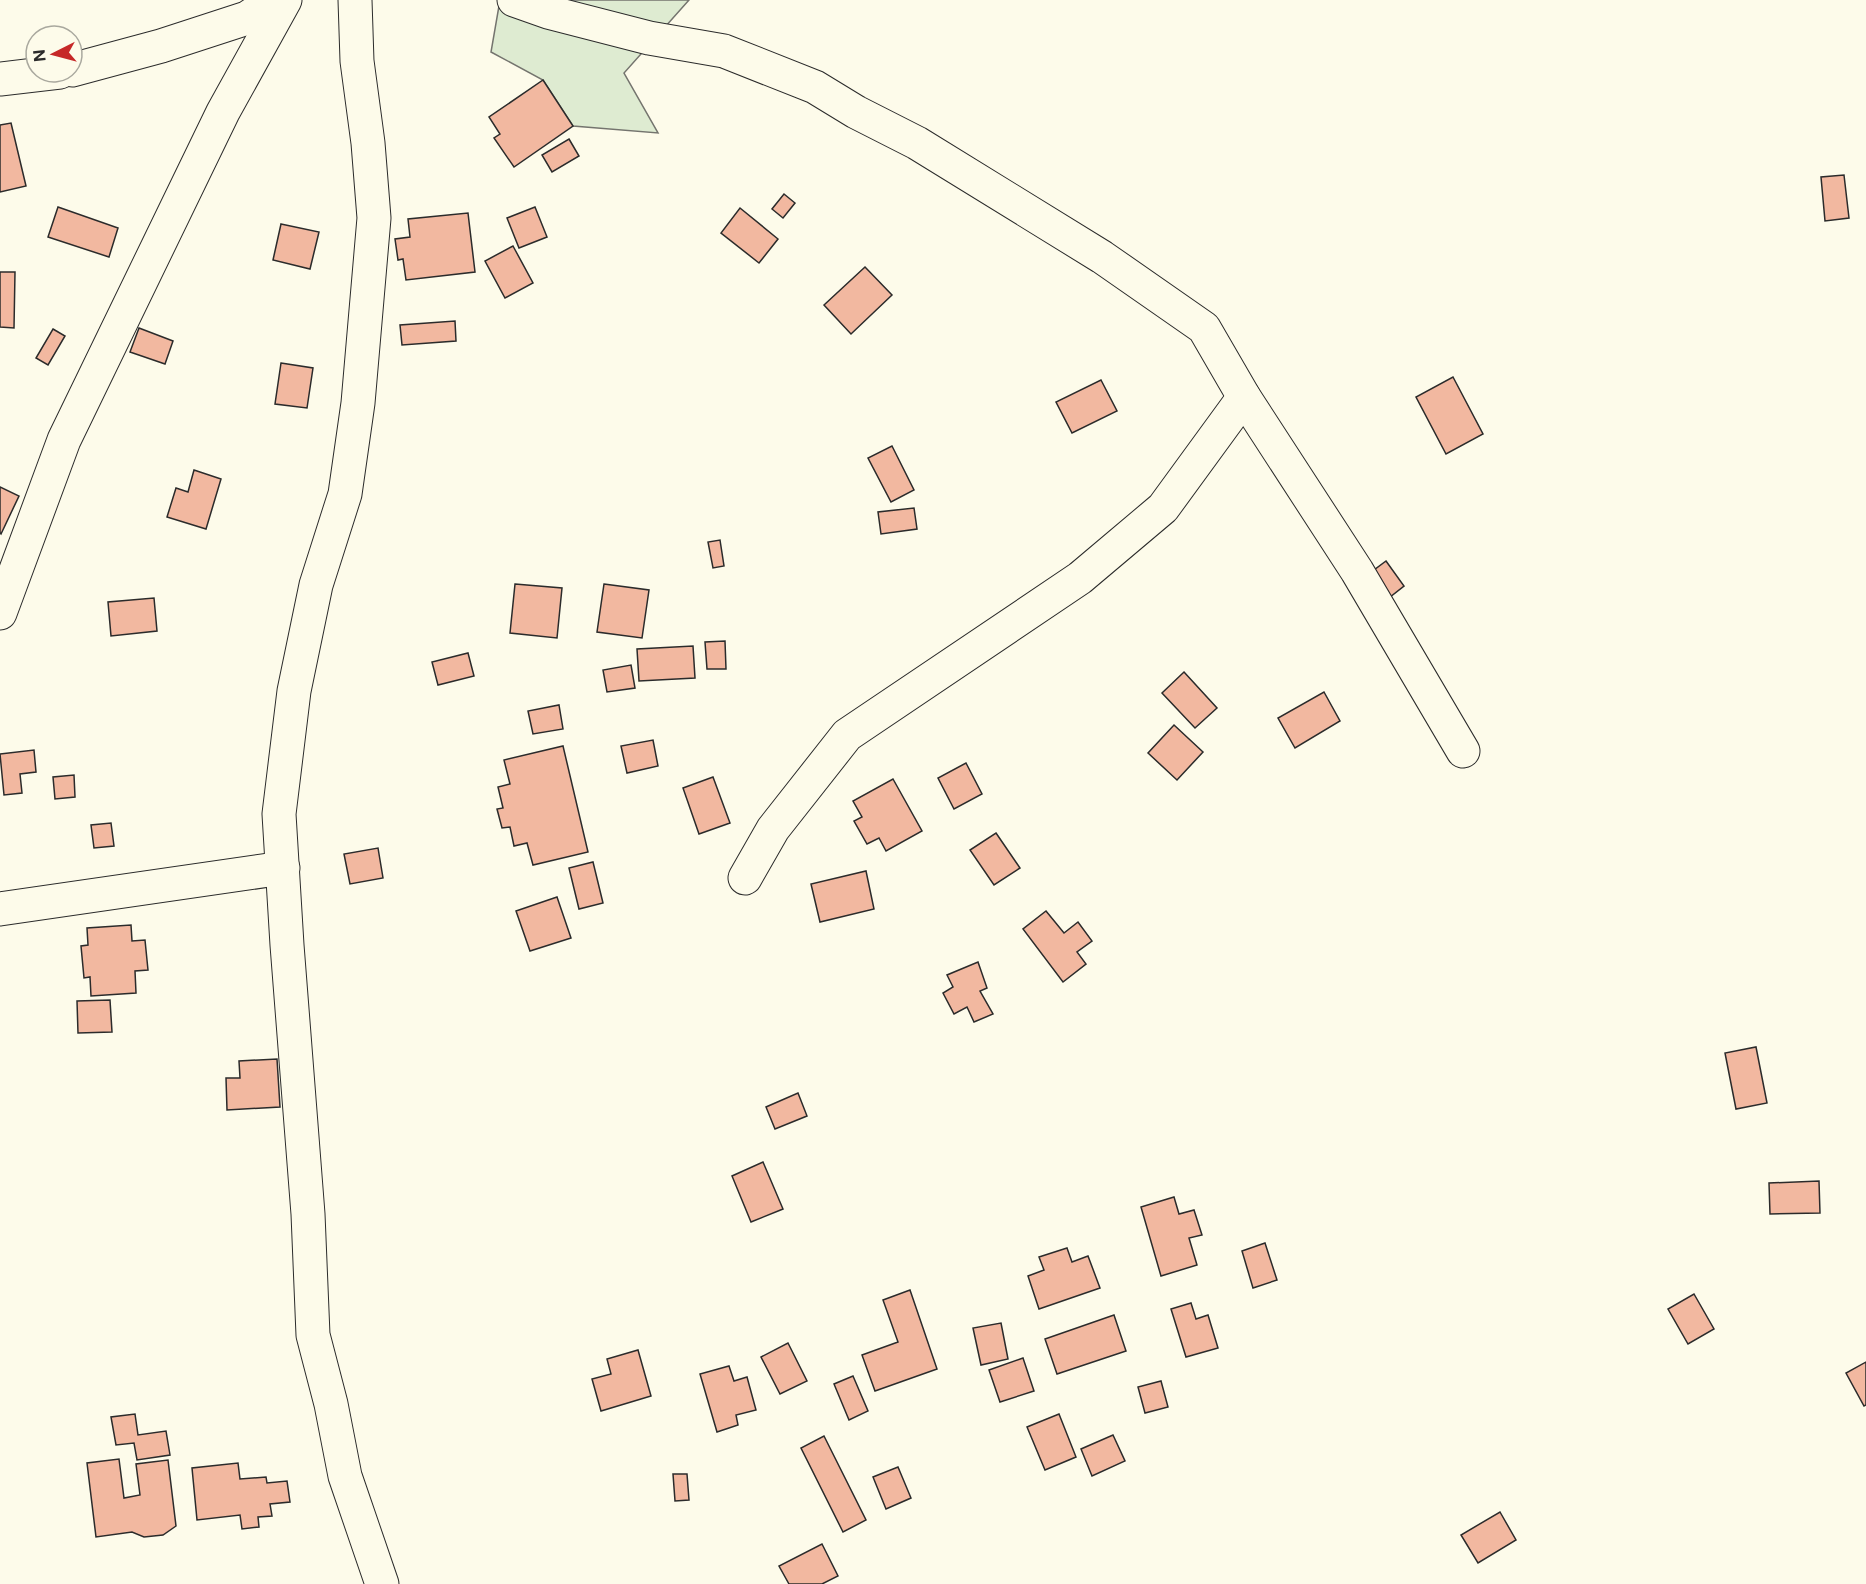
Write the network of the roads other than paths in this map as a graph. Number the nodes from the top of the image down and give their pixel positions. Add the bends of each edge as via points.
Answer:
1 (274, 0) edge
2 (285, 0) edge
3 (355, 0) edge
4 (514, 0) edge
5 (242, 9) edge
6 (84, 66) edge
7 (24, 76) edge
8 (0, 79) edge
9 (1244, 397) junction
10 (0, 613) edge
11 (1463, 752) dead end
12 (283, 868) junction
13 (745, 878) dead end
14 (0, 909) edge
15 (382, 1584) edge

1 - 5 street
2 - 10 street via 223,112 64,440
3 - 12 street via 357,61 374,218 358,403 345,494 316,585 294,691 279,814
4 - 9 street via 650,38 724,51 815,87 917,143 1102,257 1204,328
5 - 6 street via 162,46
7 - 8 street
9 - 11 street via 1357,571
9 - 13 street via 1163,508 1080,578 847,735 773,829
12 - 14 street
12 - 15 street via 309,1214 314,1335 345,1476

